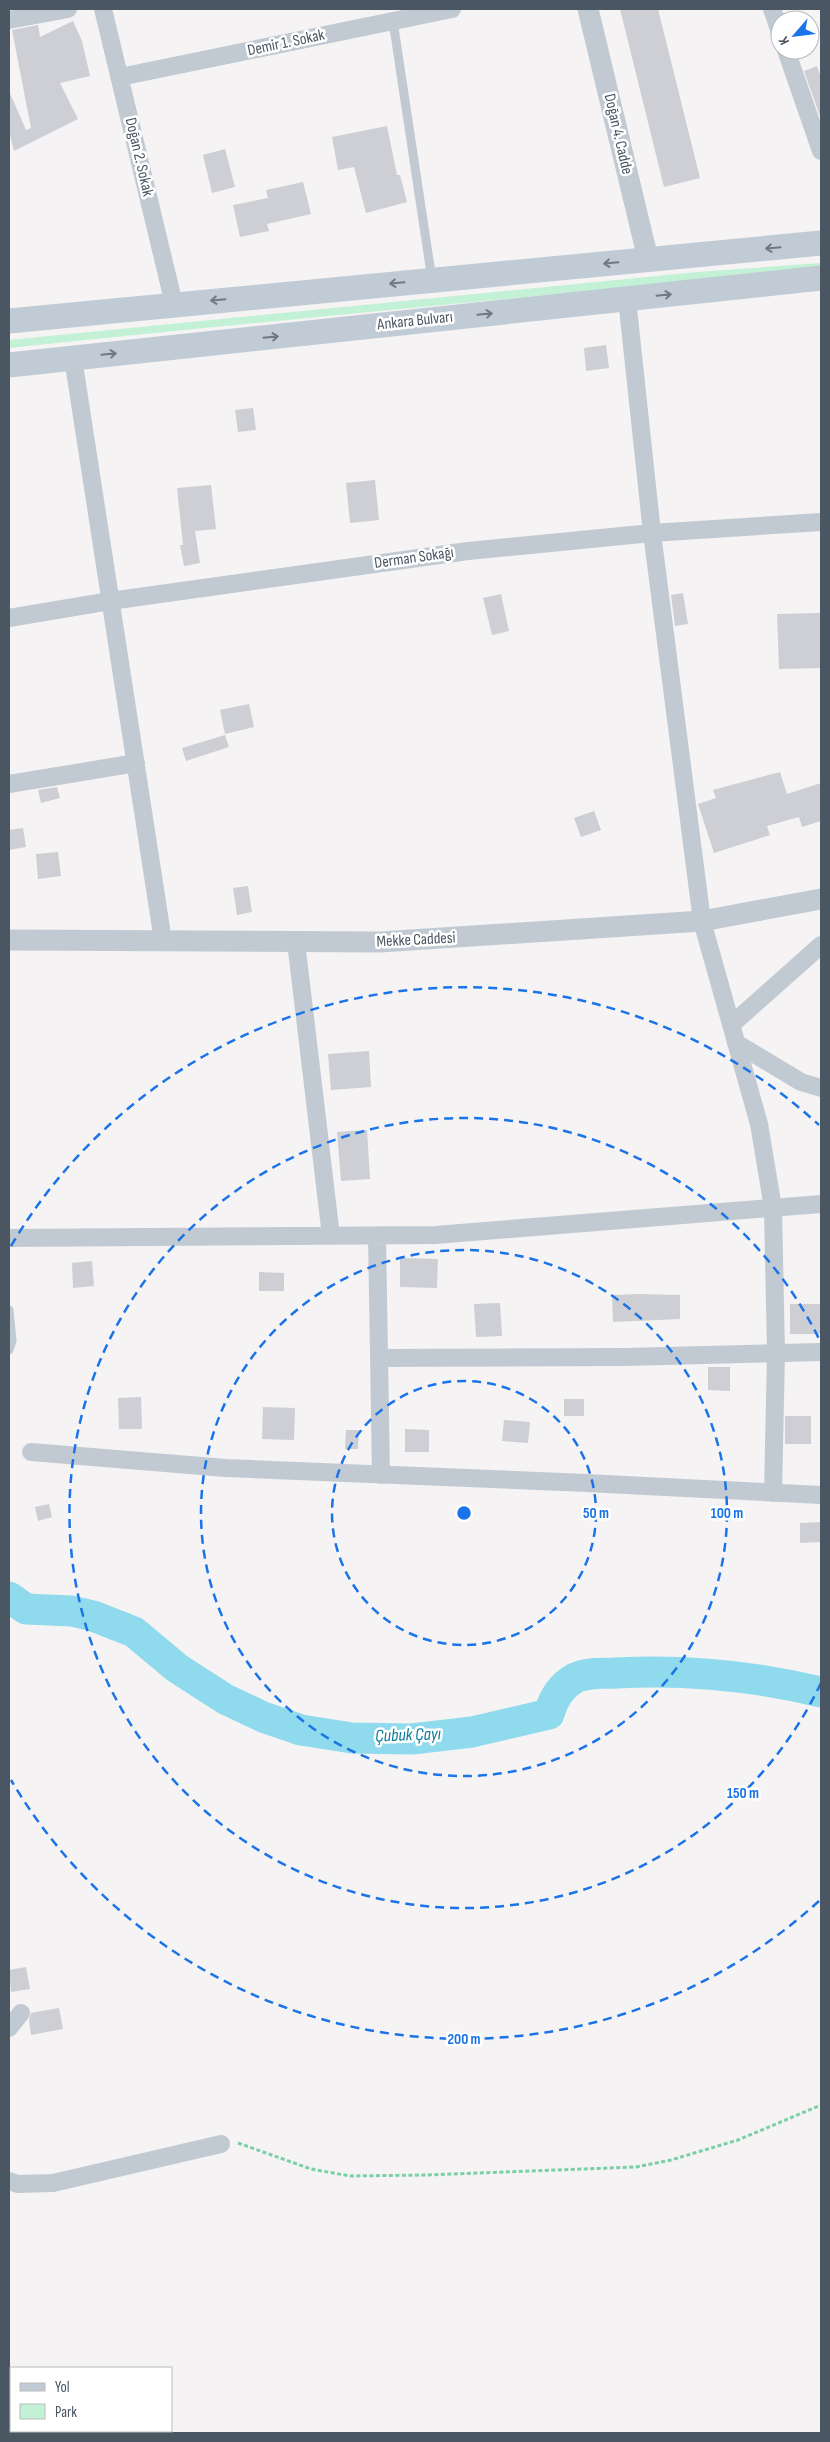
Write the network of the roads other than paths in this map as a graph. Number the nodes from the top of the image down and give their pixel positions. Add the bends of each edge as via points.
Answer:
1 (68, 9) edge
2 (103, 9) edge
3 (452, 9) edge
4 (588, 9) edge
5 (9, 20) edge
6 (393, 21) junction
7 (789, 60) edge
8 (120, 77) junction
9 (821, 152) edge
10 (821, 243) edge
11 (648, 260) junction
12 (821, 278) edge
13 (432, 280) junction
14 (627, 299) junction
15 (174, 304) junction
16 (9, 321) edge
17 (73, 358) junction
18 (9, 364) edge
19 (821, 522) edge
20 (652, 533) junction
21 (110, 601) junction
22 (9, 618) edge
23 (136, 763) junction
24 (9, 784) edge
25 (821, 899) edge
26 (702, 921) junction
27 (9, 940) edge
28 (163, 941) junction
29 (296, 942) junction
30 (821, 945) edge
31 (731, 1025) junction
32 (736, 1044) junction
33 (821, 1088) edge
34 (821, 1204) edge
35 (773, 1208) junction
36 (331, 1236) junction
37 (377, 1236) junction
38 (9, 1238) edge
39 (9, 1310) edge
40 (9, 1350) edge
41 (821, 1352) edge
42 (776, 1353) junction
43 (380, 1358) junction
44 (31, 1452) dead end
45 (381, 1475) junction
46 (773, 1493) junction
47 (821, 1495) edge
48 (21, 2013) dead end
49 (9, 2028) edge
50 (221, 2144) road end
51 (9, 2182) edge

1 - 5 street
2 - 8 street, Doğan 2. Sokak
3 - 6 street, Demir 1. Sokak
4 - 11 street, Doğan 4. Cadde
6 - 8 street, Demir 1. Sokak
6 - 13 lane
7 - 9 street
8 - 15 street, Doğan 2. Sokak
10 -> 11 main road
11 -> 13 main road
14 -> 12 main road, Ankara Bulvarı
13 -> 15 main road
17 -> 14 main road, Ankara Bulvarı
14 - 20 street
15 - 16 main road
17 - 18 main road, Ankara Bulvarı
17 - 21 street
19 - 20 street, Derman Sokağı
20 - 21 street, Derman Sokağı via 468,551
20 - 26 street
21 - 22 street, Derman Sokağı
21 - 23 street
23 - 24 street
23 - 28 street
25 - 26 street, Mekke Caddesi
26 - 29 street, Mekke Caddesi via 380,942
26 - 31 street
27 - 28 street, Mekke Caddesi
28 - 29 street, Mekke Caddesi
29 - 36 street
30 - 31 street
31 - 32 street
32 - 33 street via 801,1082
32 - 35 street via 759,1124
34 - 35 street
35 - 37 street via 435,1235
35 - 42 street
36 - 37 street
36 - 38 street
37 - 43 street
39 - 40 lane via 12,1341
41 - 42 street
42 - 43 street
42 - 46 street
43 - 45 street
44 - 45 street via 226,1468
45 - 46 street
46 - 47 street
48 - 49 street
50 - 51 street via 54,2183

